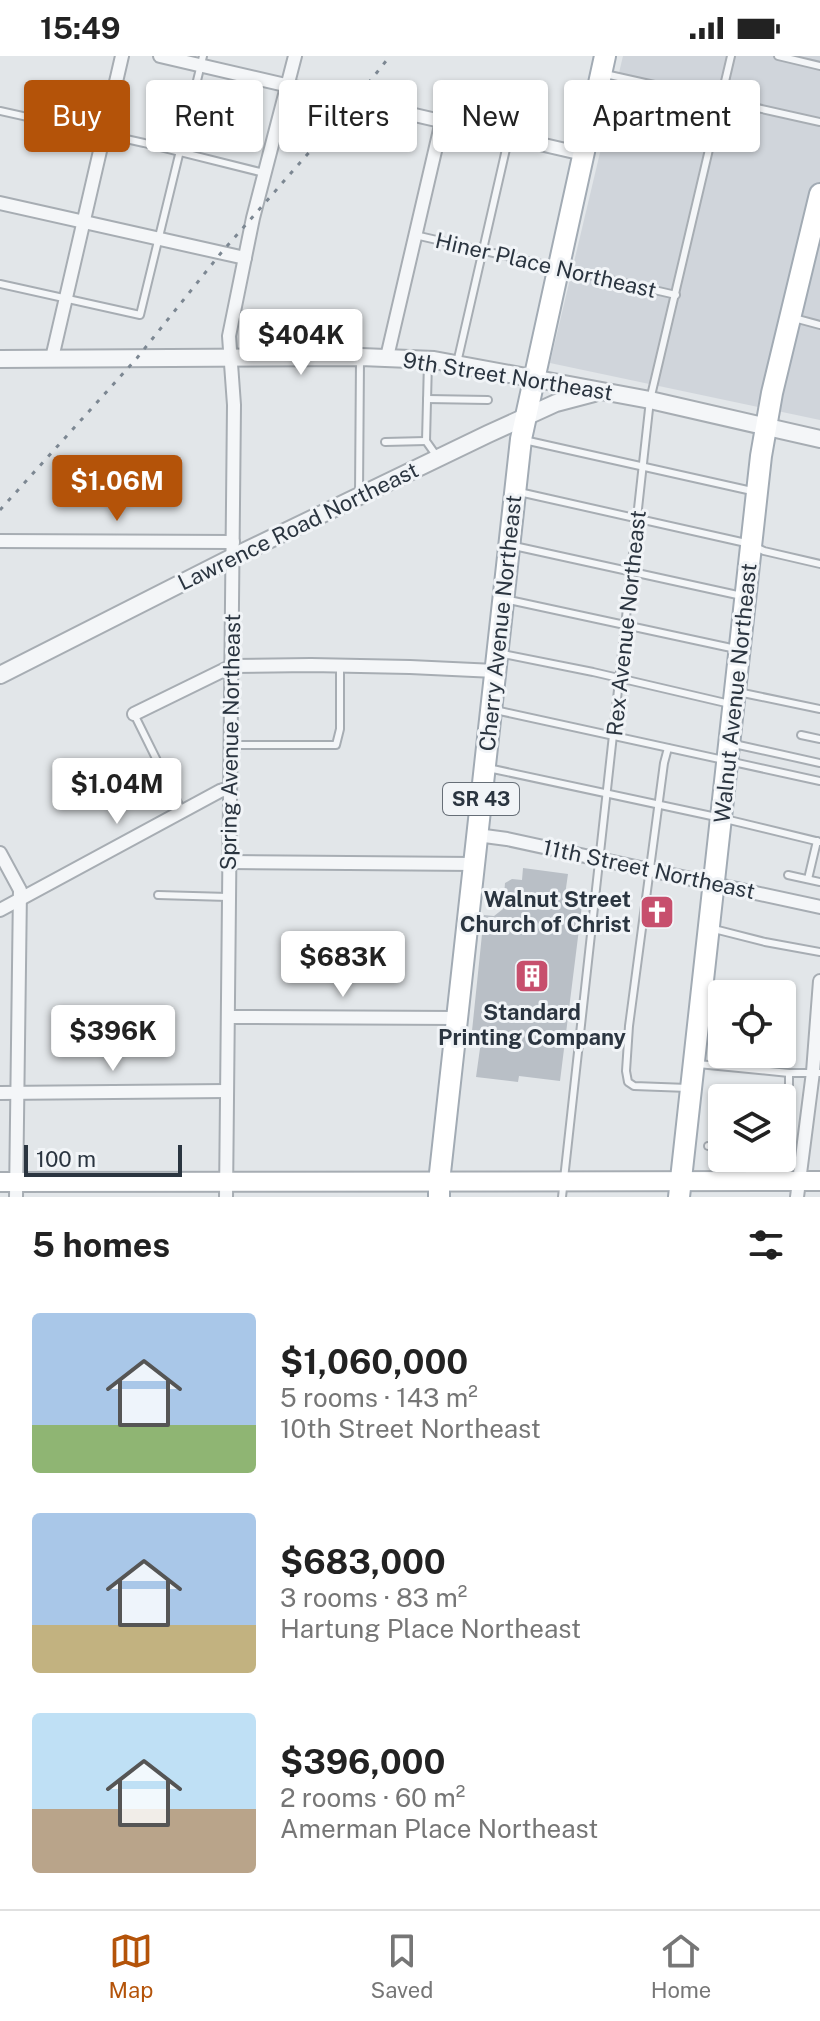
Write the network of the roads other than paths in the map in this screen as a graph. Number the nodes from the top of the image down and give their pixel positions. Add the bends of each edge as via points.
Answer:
1 (122, 56) edge
2 (160, 56) edge
3 (295, 56) edge
4 (731, 56) edge
5 (778, 56) edge
6 (202, 61) edge
7 (603, 65) edge
8 (820, 66) edge
9 (116, 80) edge
10 (288, 80) edge
11 (654, 80) edge
12 (726, 80) edge
13 (279, 83) edge
14 (760, 109) edge
15 (0, 111) edge
16 (279, 116) edge
17 (24, 117) edge
18 (820, 122) edge
19 (548, 145) edge
20 (99, 152) edge
21 (180, 152) joint
22 (435, 152) edge
23 (505, 152) edge
24 (709, 152) edge
25 (583, 154) junction
26 (264, 173) junction
27 (820, 194) edge
28 (0, 203) edge
29 (83, 221) junction
30 (415, 235) junction
31 (159, 239) junction
32 (814, 248) edge
33 (482, 251) junction
34 (245, 258) junction
35 (557, 268) junction
36 (0, 284) edge
37 (676, 295) junction
38 (66, 298) junction
39 (791, 317) junction
40 (820, 325) edge
41 (229, 357) junction
42 (361, 357) junction
43 (387, 357) junction
44 (52, 358) junction
45 (0, 359) edge
46 (428, 359) junction
47 (457, 363) junction
48 (533, 379) junction
49 (603, 391) junction
50 (427, 399) junction
51 (488, 400) dead end
52 (650, 400) junction
53 (525, 417) junction
54 (765, 426) junction
55 (521, 439) junction
56 (820, 439) edge
57 (426, 441) junction
58 (385, 442) dead end
59 (438, 458) junction
60 (643, 467) junction
61 (515, 492) junction
62 (757, 492) junction
63 (359, 496) junction
64 (637, 520) junction
65 (0, 541) edge
66 (751, 544) junction
67 (509, 545) junction
68 (233, 549) junction
69 (820, 564) edge
70 (631, 572) junction
71 (745, 596) junction
72 (503, 599) junction
73 (626, 625) junction
74 (740, 650) junction
75 (496, 662) junction
76 (340, 665) junction
77 (232, 666) junction
78 (0, 675) edge
79 (620, 678) junction
80 (734, 698) junction
81 (820, 709) edge
82 (491, 710) junction
83 (134, 714) joint
84 (801, 735) dead end
85 (613, 736) junction
86 (820, 739) edge
87 (230, 745) junction
88 (668, 748) junction
89 (728, 752) junction
90 (820, 763) edge
91 (484, 767) junction
92 (820, 781) edge
93 (230, 788) junction
94 (607, 793) junction
95 (659, 806) junction
96 (182, 811) junction
97 (721, 818) junction
98 (477, 835) junction
99 (818, 841) edge
100 (0, 853) edge
101 (600, 859) junction
102 (229, 862) junction
103 (474, 864) junction
104 (650, 871) junction
105 (788, 875) dead end
106 (808, 879) junction
107 (820, 882) edge
108 (714, 884) junction
109 (158, 895) dead end
110 (228, 897) junction
111 (20, 900) junction
112 (820, 907) edge
113 (0, 910) edge
114 (709, 928) junction
115 (820, 952) edge
116 (820, 981) edge
117 (228, 1017) junction
118 (457, 1018) junction
119 (694, 1063) junction
120 (816, 1072) edge
121 (789, 1073) junction
122 (789, 1084) edge
123 (691, 1088) junction
124 (227, 1091) junction
125 (0, 1093) edge
126 (16, 1093) junction
127 (776, 1172) edge
128 (776, 1181) junction
129 (820, 1181) edge
130 (11, 1187) edge
131 (132, 1189) edge
132 (226, 1189) edge
133 (439, 1189) edge
134 (563, 1189) edge
135 (680, 1189) edge
136 (798, 1189) edge
137 (105, 1190) edge

1 - 9 street
2 - 6 street
3 - 10 street, Spring Avenue Northeast
4 - 12 lane, Rex Avenue Northeast
5 - 8 lane
6 - 13 street
7 - 11 lane
7 - 25 main road, Cherry Avenue Northeast / SR 43
14 - 18 lane
15 - 17 lane
16 - 26 street, Spring Avenue Northeast
19 - 25 street
20 - 29 street
21 - 26 lane
21 - 31 lane
22 - 30 street
23 - 33 lane
24 - 37 lane, Rex Avenue Northeast
25 - 35 main road, Cherry Avenue Northeast / SR 43
26 - 34 street, Spring Avenue Northeast
27 - 32 main road, Walnut Avenue Northeast
28 - 29 street
29 - 31 street
29 - 38 street
30 - 33 lane, Hiner Place Northeast
30 - 43 street
31 - 34 street
31 - 38 lane via 140,315
32 - 39 main road, Walnut Avenue Northeast
33 - 35 lane, Hiner Place Northeast
33 - 47 lane
34 - 41 street, Spring Avenue Northeast
35 - 37 lane, Hiner Place Northeast
35 - 48 main road, Cherry Avenue Northeast / SR 43
36 - 38 lane
37 - 52 lane, Rex Avenue Northeast
38 - 44 street
39 - 40 lane
39 - 54 main road, Walnut Avenue Northeast
41 - 42 street, 9th Street Northeast
41 - 44 street, 9th Street Northeast
41 - 68 street, Spring Avenue Northeast via 234,393
42 - 43 street, 9th Street Northeast
42 - 63 lane
43 - 46 street, 9th Street Northeast
44 - 45 street, 9th Street Northeast
46 - 47 street, 9th Street Northeast
46 - 50 lane
47 - 48 street, 9th Street Northeast
48 - 49 street, 9th Street Northeast
48 - 53 main road, Cherry Avenue Northeast / SR 43
49 - 52 street, 9th Street Northeast
49 - 53 street, Lawrence Road Northeast
50 - 51 lane
50 - 57 lane
52 - 54 street, 9th Street Northeast
52 - 60 lane, Rex Avenue Northeast
53 - 55 main road, Cherry Avenue Northeast / SR 43
53 - 59 street, Lawrence Road Northeast
54 - 56 street, 9th Street Northeast
54 - 62 main road, Walnut Avenue Northeast
55 - 60 lane
55 - 61 main road, Cherry Avenue Northeast / SR 43
57 - 58 lane
57 - 59 lane
59 - 63 street, Lawrence Road Northeast
60 - 62 lane
60 - 64 lane, Rex Avenue Northeast
61 - 64 lane
61 - 67 main road, Cherry Avenue Northeast / SR 43
62 - 66 main road, Walnut Avenue Northeast
63 - 68 street, Lawrence Road Northeast
64 - 66 lane
64 - 70 lane, Rex Avenue Northeast
65 - 68 street
66 - 69 lane
66 - 71 main road, Walnut Avenue Northeast
67 - 70 lane
67 - 72 main road, Cherry Avenue Northeast / SR 43
68 - 77 street, Spring Avenue Northeast
68 - 78 street, Lawrence Road Northeast
70 - 71 lane
70 - 73 lane, Rex Avenue Northeast
71 - 74 main road, Walnut Avenue Northeast
72 - 73 lane
72 - 75 main road, Cherry Avenue Northeast / SR 43
73 - 74 lane
73 - 79 lane, Rex Avenue Northeast
74 - 80 main road, Walnut Avenue Northeast
75 - 76 street
75 - 79 lane via 528,658
75 - 82 main road, Cherry Avenue Northeast / SR 43
76 - 77 street
76 - 87 lane via 336,745
77 - 83 street
77 - 87 street, Spring Avenue Northeast
79 - 80 lane
79 - 85 lane, Rex Avenue Northeast
80 - 81 lane
80 - 89 main road, Walnut Avenue Northeast
82 - 85 lane
82 - 91 main road, Cherry Avenue Northeast / SR 43
83 - 96 lane
84 - 86 lane
85 - 88 lane
85 - 94 lane, Rex Avenue Northeast
87 - 93 street, Spring Avenue Northeast
88 - 89 lane
88 - 95 lane
89 - 90 lane
89 - 92 lane
89 - 97 main road, Walnut Avenue Northeast
91 - 94 lane
91 - 98 main road, Cherry Avenue Northeast / SR 43
93 - 96 street
93 - 102 street, Spring Avenue Northeast
94 - 95 lane
94 - 101 lane, Rex Avenue Northeast
95 - 97 lane
95 - 104 lane
96 - 111 street
97 - 99 lane
97 - 108 main road, Walnut Avenue Northeast
98 - 101 street, 11th Street Northeast
98 - 103 main road, Cherry Avenue Northeast / SR 43
99 - 106 lane
100 - 111 street
101 - 104 street, 11th Street Northeast
101 - 134 lane, Rex Avenue Northeast
102 - 103 street
102 - 110 street, Spring Avenue Northeast
103 - 118 main road, Cherry Avenue Northeast / SR 43
104 - 108 street, 11th Street Northeast
104 - 123 lane via 629,1026 628,1082
105 - 106 lane
106 - 107 lane
108 - 112 street, 11th Street Northeast
108 - 114 main road, Walnut Avenue Northeast
109 - 110 lane
110 - 117 street, Spring Avenue Northeast
111 - 113 street
111 - 126 street
114 - 115 lane
114 - 119 main road, Walnut Avenue Northeast
116 - 120 street
117 - 118 street
117 - 124 street, Spring Avenue Northeast
118 - 133 main road, Cherry Avenue Northeast / SR 43
119 - 121 lane
119 - 123 main road, Walnut Avenue Northeast
120 - 121 lane
120 - 136 street
121 - 122 lane
123 - 135 main road, Walnut Avenue Northeast
124 - 126 street
124 - 132 street, Spring Avenue Northeast
125 - 126 street
126 - 130 street
127 - 128 lane
128 - 135 main road
128 - 136 main road
129 - 136 main road
130 - 137 main road
131 - 132 main road
131 - 137 main road
132 - 133 main road
133 - 134 main road
134 - 135 main road

